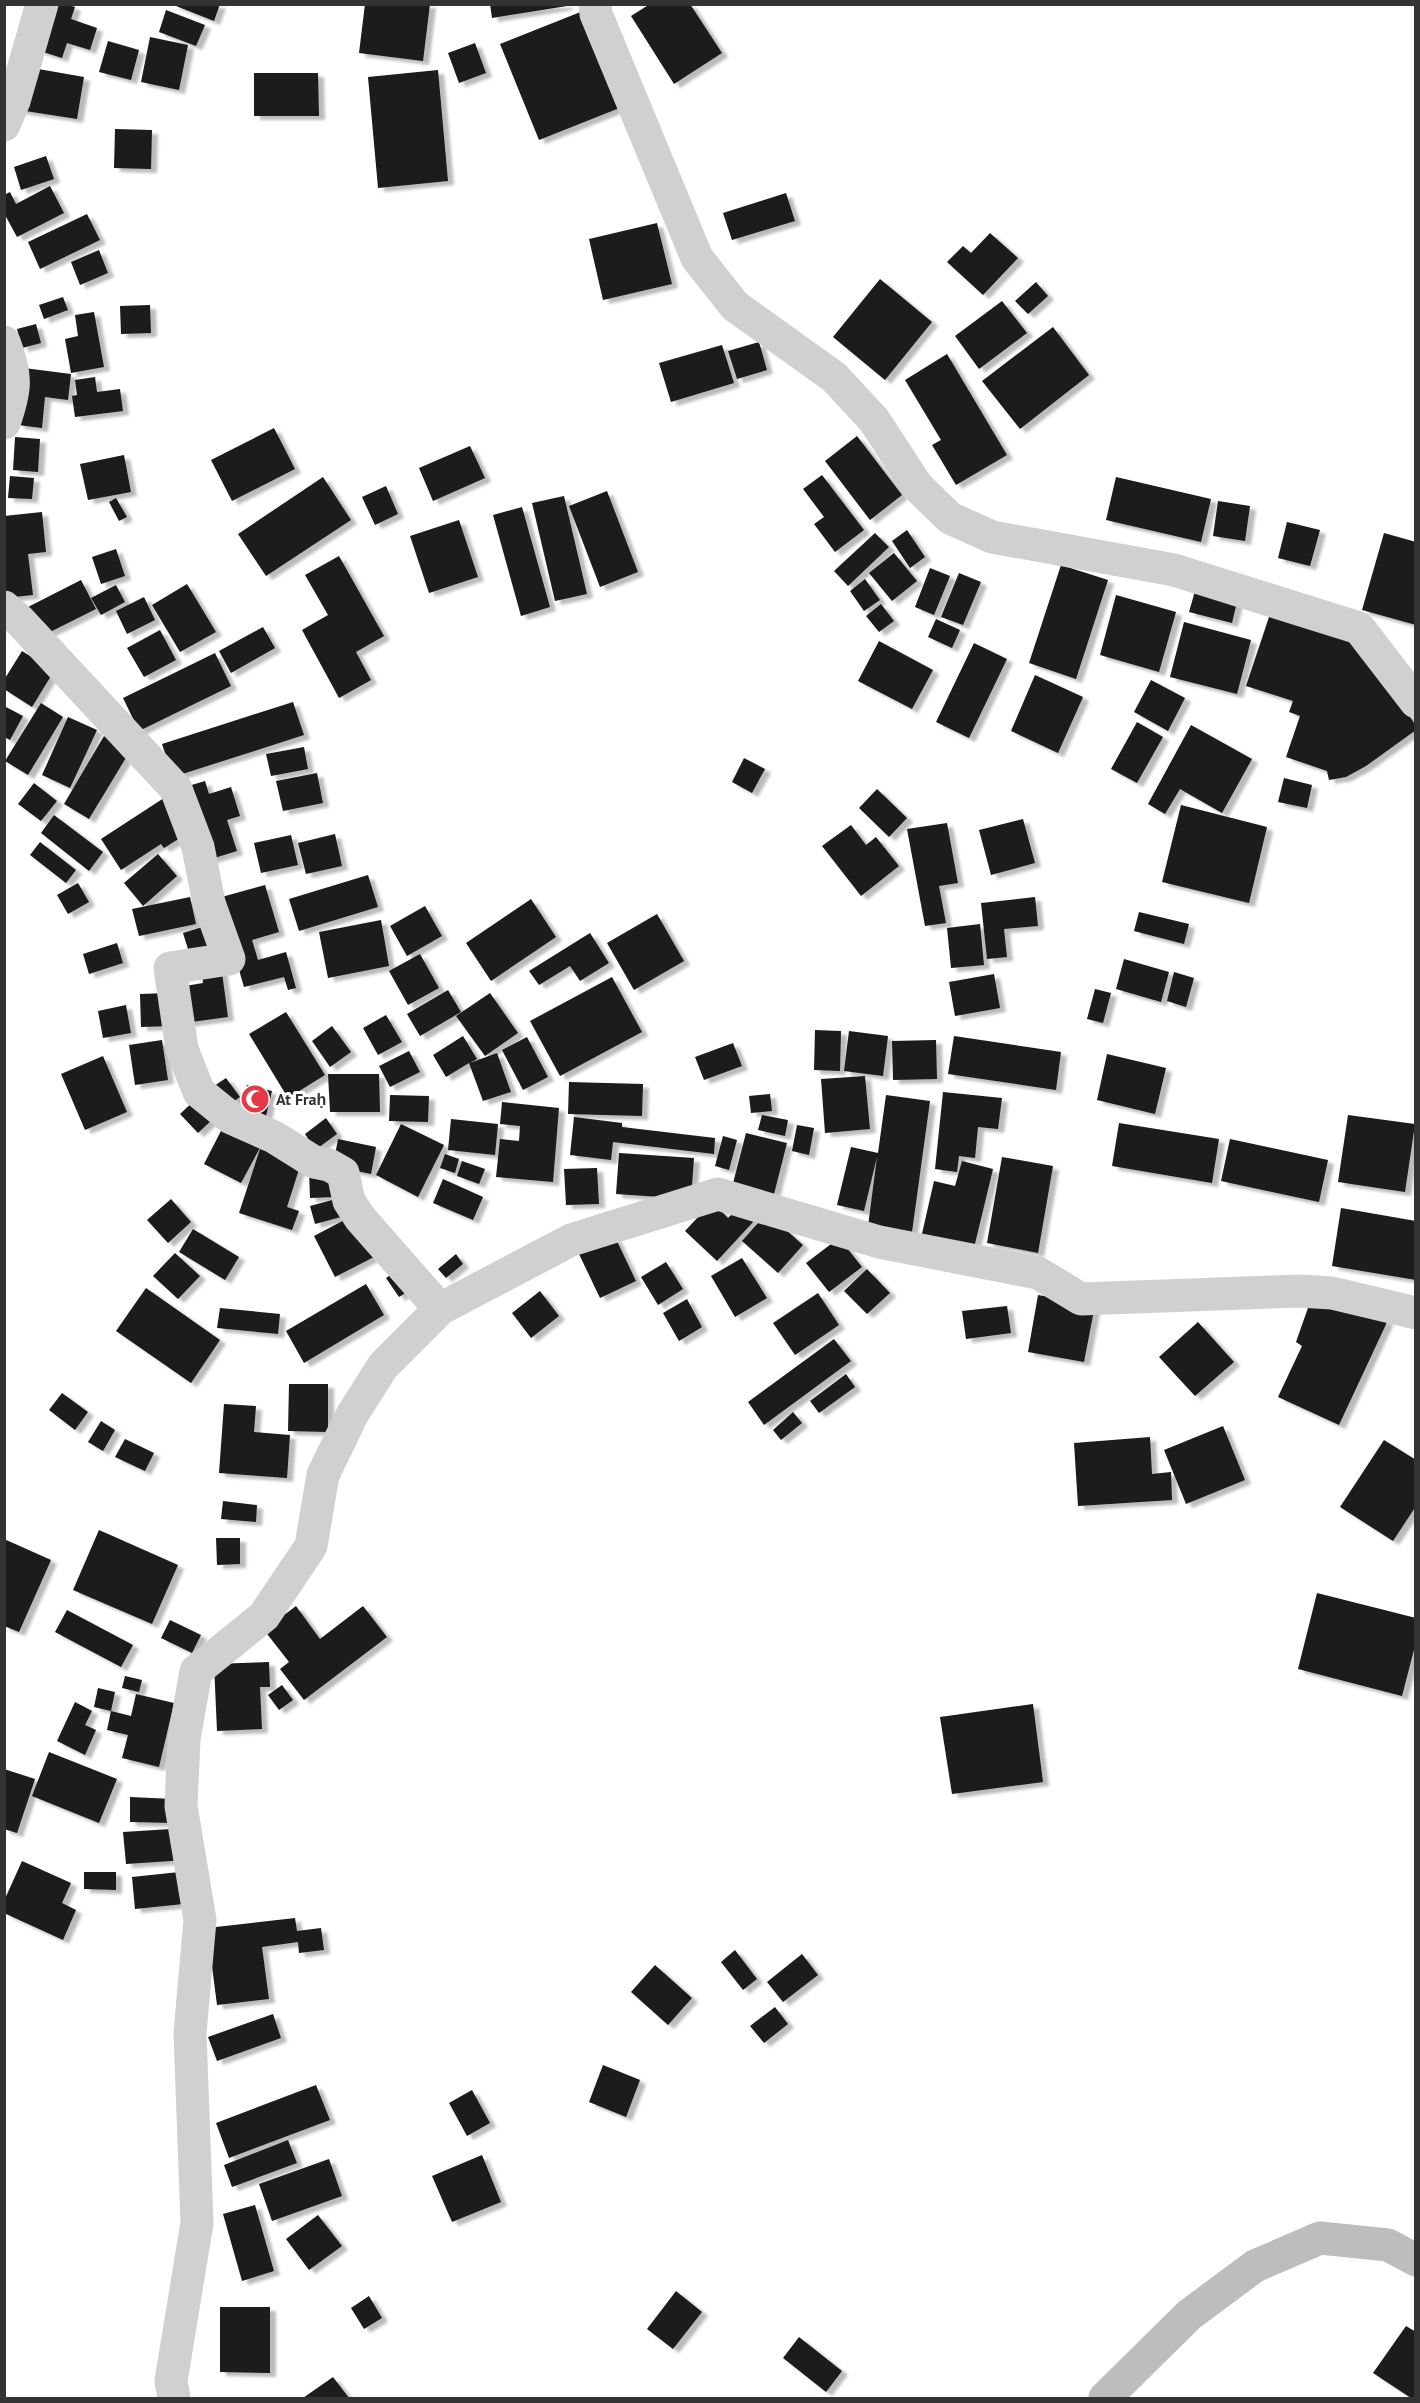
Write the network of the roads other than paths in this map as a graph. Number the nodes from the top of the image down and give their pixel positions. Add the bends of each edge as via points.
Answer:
1 (42, 4) edge
2 (595, 4) edge
3 (4, 125) edge
4 (4, 342) edge
5 (4, 423) edge
6 (4, 607) edge
7 (1416, 702) edge
8 (440, 1309) junction
9 (1416, 1313) edge
10 (1416, 2260) edge
11 (174, 2398) edge
12 (1105, 2398) edge

1 - 3 street
2 - 7 street via 697,258 735,306 834,377 874,420 917,486 950,518 992,537 1174,570 1359,628
4 - 5 street via 15,375
6 - 8 street via 176,789 184,806 198,847 209,903 229,959 170,968 182,1049 199,1092 231,1118 343,1173 349,1201 360,1218
8 - 9 street via 571,1239 718,1194 879,1242 1038,1273 1081,1299 1299,1291 1332,1293
8 - 11 street via 383,1366 352,1415 323,1475 311,1546 270,1608 196,1671 184,1740 181,1806 200,1920 190,2033 197,2223 171,2381
10 - 12 main road via 1388,2245 1320,2238 1256,2266 1189,2315

